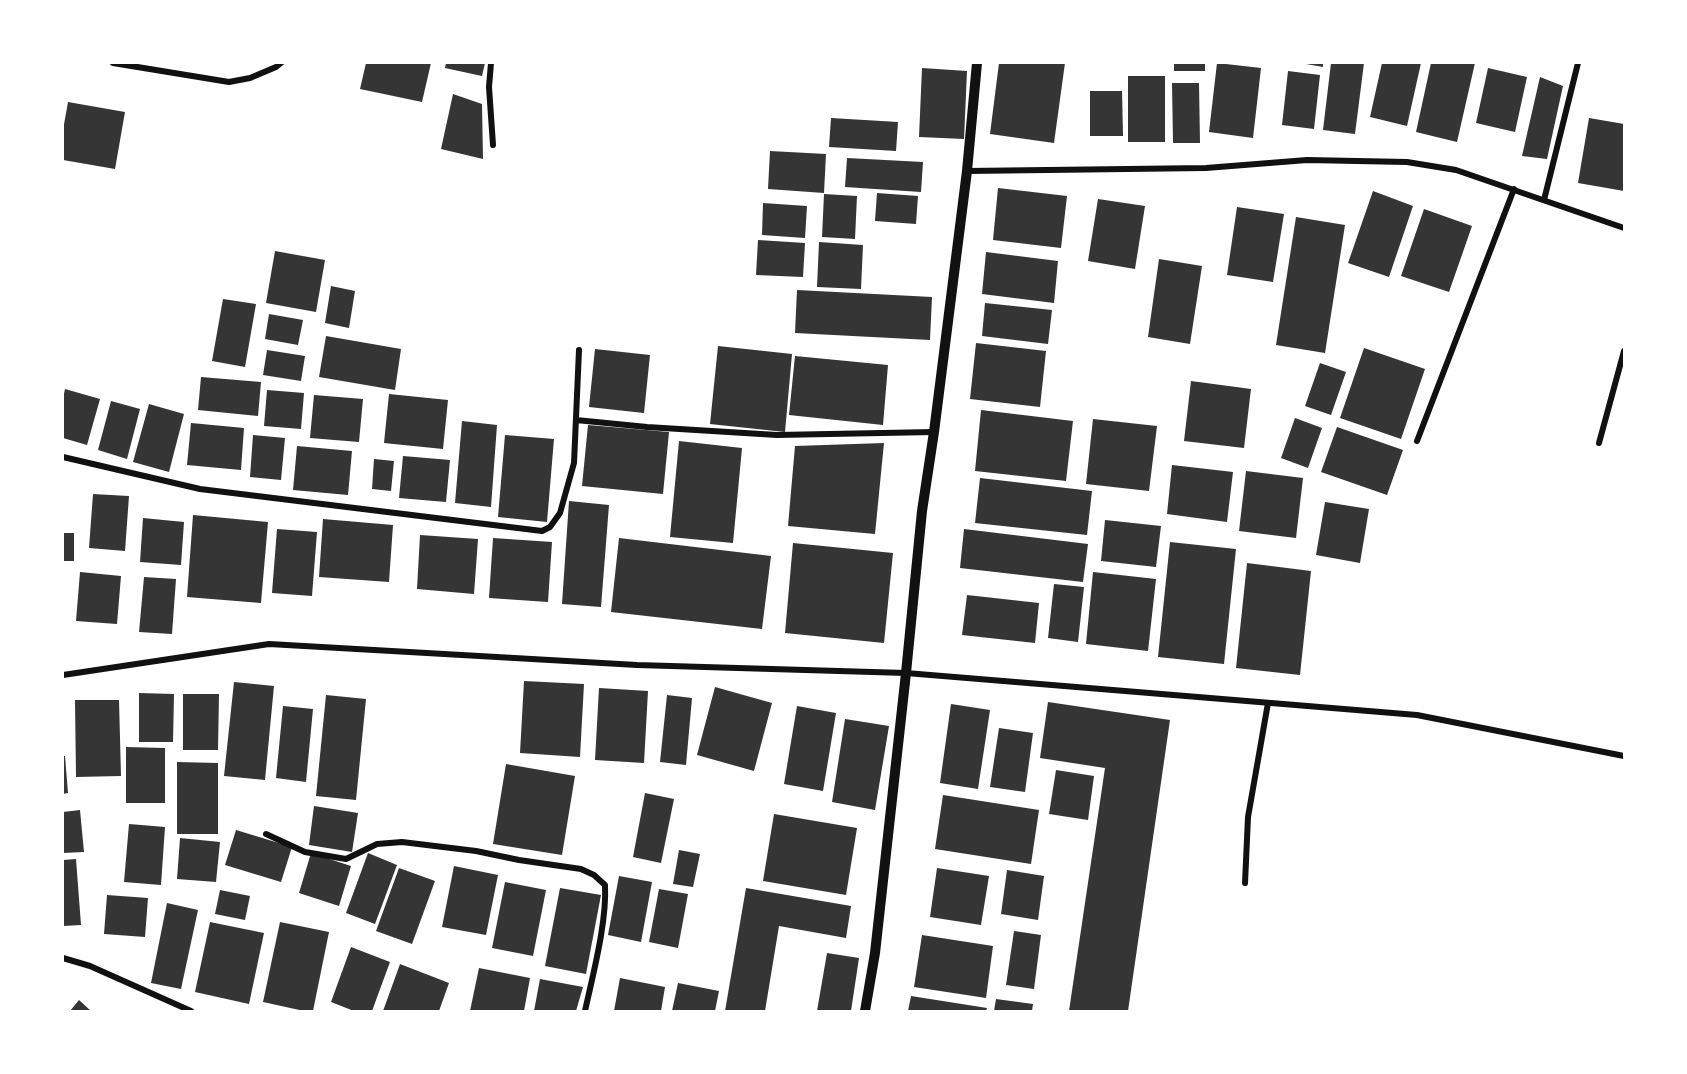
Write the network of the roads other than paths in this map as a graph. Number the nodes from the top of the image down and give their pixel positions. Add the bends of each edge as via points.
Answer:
1 (113, 63) edge
2 (281, 63) edge
3 (491, 63) edge
4 (977, 63) edge
5 (1578, 63) edge
6 (492, 145) dead end
7 (967, 171) junction
8 (1514, 189) junction
9 (1544, 200) junction
10 (1624, 228) edge
11 (579, 350) dead end
12 (1624, 351) edge
13 (576, 420) junction
14 (934, 432) junction
15 (1417, 441) dead end
16 (1599, 443) dead end
17 (63, 458) edge
18 (906, 673) junction
19 (63, 675) edge
20 (1268, 703) junction
21 (1624, 756) edge
22 (266, 834) dead end
23 (1245, 883) dead end
24 (63, 958) edge
25 (191, 1011) edge
26 (585, 1011) edge
27 (865, 1011) edge

1 - 2 street via 229,82 250,78
3 - 6 street
4 - 7 street
5 - 9 street
7 - 8 street via 1206,168 1307,160 1407,162 1456,170
7 - 14 street
8 - 9 street
8 - 15 street
9 - 10 street
11 - 13 street
12 - 16 street
13 - 14 street via 777,435
13 - 17 street via 574,463 560,513 542,531 200,489
14 - 18 street
18 - 19 street via 637,665 269,644
18 - 20 street
18 - 27 street
20 - 21 street via 1417,715
20 - 23 street via 1248,817
22 - 26 street via 305,852 329,857 346,859 377,844 402,842 581,869 594,875 604,885 604,916
24 - 25 street

